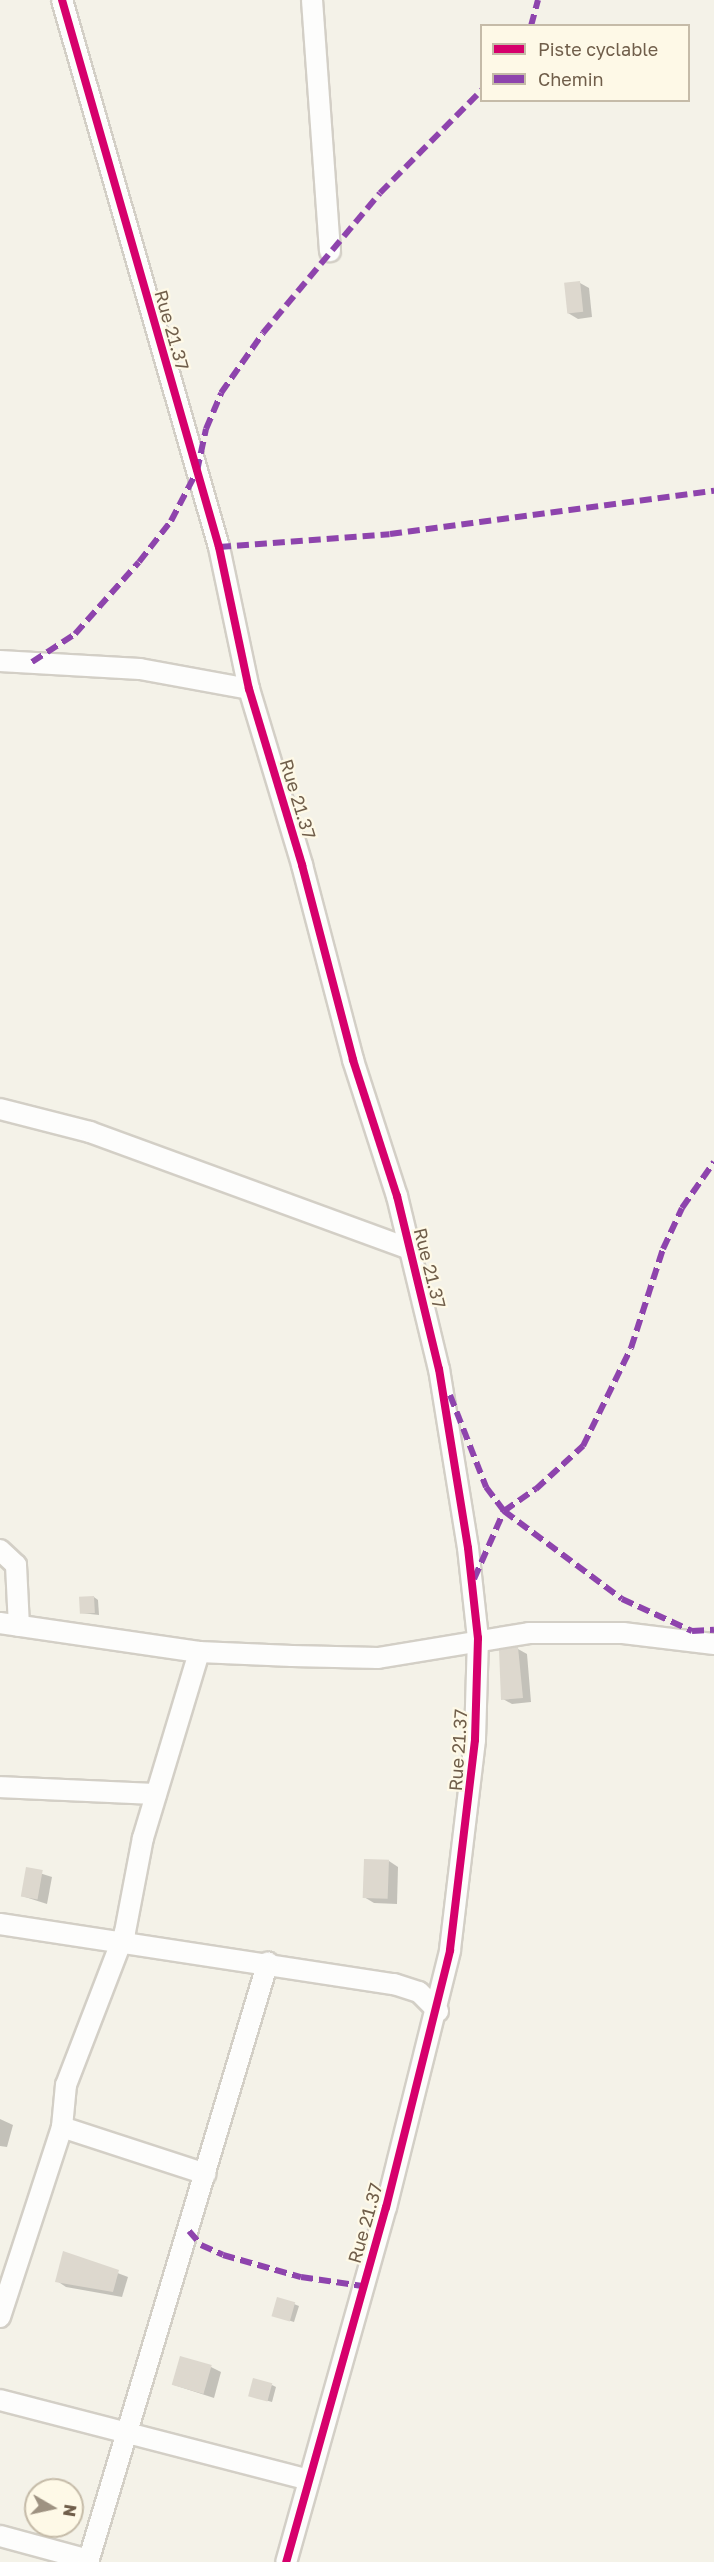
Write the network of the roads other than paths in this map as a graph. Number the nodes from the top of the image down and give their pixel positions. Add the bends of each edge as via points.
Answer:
1 (62, 0) edge
2 (312, 0) edge
3 (330, 251) dead end
4 (0, 661) edge
5 (249, 689) junction
6 (0, 1109) edge
7 (410, 1249) junction
8 (0, 1550) edge
9 (10, 1624) edge
10 (478, 1638) junction
11 (714, 1644) edge
12 (199, 1652) junction
13 (0, 1787) edge
14 (156, 1794) junction
15 (0, 1924) edge
16 (122, 1942) junction
17 (268, 1962) junction
18 (438, 2011) junction
19 (62, 2127) junction
20 (206, 2174) junction
21 (0, 2317) edge
22 (0, 2400) edge
23 (128, 2432) junction
24 (309, 2480) junction
25 (0, 2536) edge
26 (89, 2561) edge
27 (286, 2562) edge

1 - 5 street, Rue 21.37 via 219,547
2 - 3 street
4 - 5 street via 140,669
5 - 7 street, Rue 21.37
6 - 7 street via 90,1132
7 - 10 street, Rue 21.37 via 439,1368
8 - 9 street via 16,1565
9 - 12 street
10 - 11 street via 529,1633 623,1633
10 - 12 street via 378,1658
10 - 18 street, Rue 21.37 via 475,1740 467,1817
12 - 14 street
13 - 14 street
14 - 16 street
15 - 16 street
16 - 17 street
16 - 19 street via 66,2085
17 - 18 street via 394,1984 419,1992
17 - 20 street
18 - 24 street, Rue 21.37
19 - 20 street
19 - 21 street
20 - 23 street
22 - 23 street
23 - 24 street
23 - 26 street
24 - 27 street, Rue 21.37
25 - 26 street

